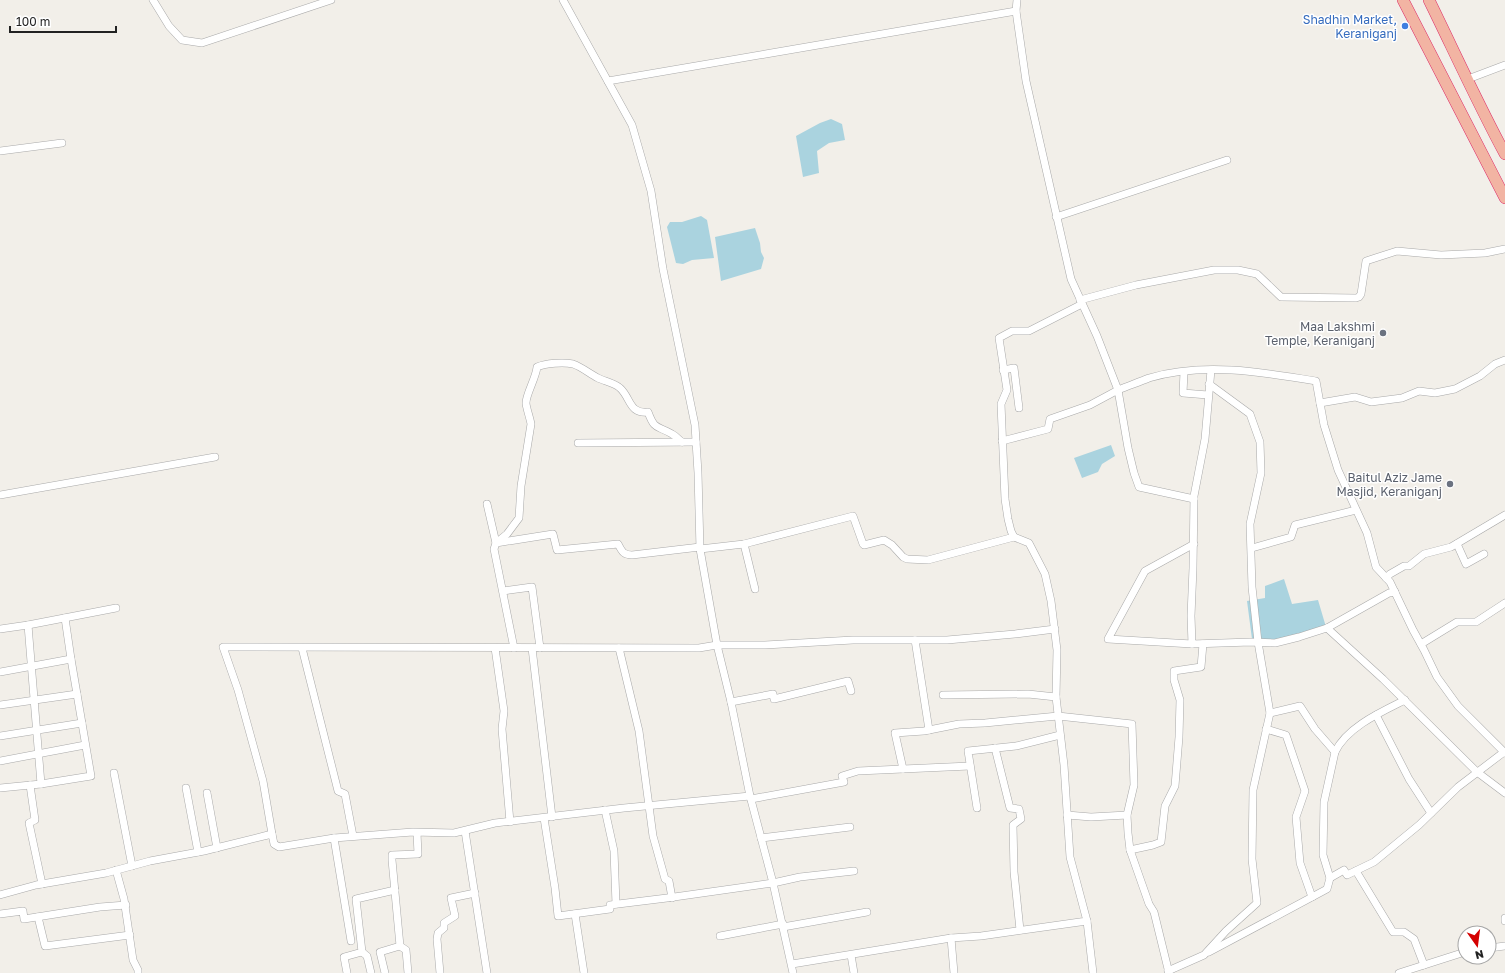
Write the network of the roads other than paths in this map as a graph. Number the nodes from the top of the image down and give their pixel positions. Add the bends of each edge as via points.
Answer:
1 (153, 0) edge
2 (331, 0) edge
3 (563, 0) edge
4 (1017, 0) edge
5 (1403, 0) edge
6 (1429, 0) edge
7 (1016, 11) junction
8 (1505, 65) edge
9 (1468, 79) junction
10 (608, 80) junction
11 (62, 143) dead end
12 (0, 151) edge
13 (1505, 154) edge
14 (1227, 160) dead end
15 (1505, 198) edge
16 (1056, 216) junction
17 (1505, 249) edge
18 (1081, 302) junction
19 (1505, 360) edge
20 (1004, 370) junction
21 (1211, 370) junction
22 (1184, 372) junction
23 (1209, 384) junction
24 (1118, 390) junction
25 (1208, 395) junction
26 (1320, 403) junction
27 (1019, 408) dead end
28 (1002, 441) junction
29 (682, 442) junction
30 (696, 442) junction
31 (578, 443) dead end
32 (215, 457) dead end
33 (0, 495) edge
34 (1194, 499) junction
35 (487, 504) dead end
36 (1356, 510) junction
37 (1505, 515) edge
38 (1014, 537) junction
39 (496, 543) junction
40 (744, 544) junction
41 (1194, 544) junction
42 (1457, 544) dead end
43 (700, 548) junction
44 (1252, 548) junction
45 (1484, 554) dead end
46 (1386, 578) junction
47 (755, 590) dead end
48 (503, 591) junction
49 (1395, 592) junction
50 (1505, 603) edge
51 (116, 608) dead end
52 (65, 618) junction
53 (28, 626) junction
54 (1327, 628) junction
55 (0, 629) edge
56 (1055, 629) junction
57 (915, 640) junction
58 (1258, 642) junction
59 (1192, 644) junction
60 (1204, 644) junction
61 (1421, 644) junction
62 (718, 645) junction
63 (302, 648) junction
64 (495, 648) junction
65 (514, 648) junction
66 (532, 648) junction
67 (540, 648) junction
68 (619, 648) junction
69 (71, 659) junction
70 (32, 666) junction
71 (0, 672) edge
72 (851, 691) dead end
73 (76, 694) junction
74 (943, 695) dead end
75 (1056, 697) junction
76 (34, 700) junction
77 (1405, 700) junction
78 (731, 702) junction
79 (0, 705) edge
80 (1270, 713) junction
81 (1376, 714) junction
82 (1058, 716) junction
83 (82, 723) junction
84 (1266, 729) junction
85 (36, 730) junction
86 (929, 730) junction
87 (1060, 735) junction
88 (0, 736) edge
89 (85, 745) junction
90 (995, 748) junction
91 (1335, 752) junction
92 (1504, 753) edge
93 (38, 754) junction
94 (0, 761) edge
95 (970, 766) junction
96 (903, 769) junction
97 (1477, 772) junction
98 (114, 773) dead end
99 (41, 784) junction
100 (30, 785) junction
101 (0, 788) edge
102 (186, 788) dead end
103 (207, 793) dead end
104 (1505, 793) edge
105 (750, 798) junction
106 (649, 806) junction
107 (977, 808) dead end
108 (605, 810) junction
109 (1431, 813) junction
110 (1067, 815) junction
111 (1127, 815) junction
112 (548, 817) junction
113 (510, 822) junction
114 (850, 827) dead end
115 (465, 831) junction
116 (417, 832) junction
117 (272, 834) junction
118 (353, 836) junction
119 (334, 838) junction
120 (761, 838) junction
121 (217, 848) junction
122 (1130, 850) junction
123 (198, 852) junction
124 (132, 866) junction
125 (116, 870) junction
126 (854, 871) dead end
127 (1356, 871) junction
128 (1330, 878) junction
129 (773, 883) junction
130 (42, 884) junction
131 (395, 890) junction
132 (475, 894) junction
133 (0, 895) edge
134 (1312, 897) junction
135 (672, 898) junction
136 (616, 904) junction
137 (126, 905) junction
138 (867, 912) dead end
139 (0, 914) edge
140 (575, 914) junction
141 (38, 917) junction
142 (1087, 921) junction
143 (783, 926) junction
144 (1020, 930) junction
145 (130, 935) junction
146 (720, 936) dead end
147 (951, 938) junction
148 (351, 941) dead end
149 (400, 946) junction
150 (362, 952) junction
151 (851, 955) junction
152 (1204, 955) junction
153 (1457, 955) edge
154 (792, 964) junction
155 (1424, 965) junction
156 (1169, 972) edge
157 (138, 973) edge
158 (347, 973) edge
159 (371, 973) edge
160 (385, 973) edge
161 (408, 973) edge
162 (440, 973) edge
163 (487, 973) edge
164 (584, 973) edge
165 (792, 973) edge
166 (854, 973) edge
167 (954, 973) edge
168 (1093, 973) edge
169 (1399, 973) edge

1 - 2 street via 169,26 182,40 202,43
3 - 10 street
4 - 7 street
5 - 15 highway
6 - 9 highway
7 - 10 street
7 - 16 street via 1026,81
8 - 9 street
9 - 13 highway via 1482,112
10 - 30 street via 632,125 651,191 663,270 696,426
11 - 12 street
14 - 16 street
16 - 18 street via 1071,279
17 - 18 street via 1441,256 1397,251 1366,261 1361,294 1356,298 1281,297 1257,274 1238,270 1214,270 1136,285
18 - 20 street via 1029,331 1012,332 999,338
18 - 24 street via 1098,336
19 - 26 street via 1494,364 1480,376 1455,389 1435,393 1420,391 1402,398 1371,402 1355,397
20 - 27 street via 1014,368
20 - 28 street via 1007,390 1001,404
21 - 22 street
21 - 23 street
21 - 26 street via 1246,370 1316,381
22 - 24 street via 1150,378
22 - 25 street via 1183,393
23 - 25 street
23 - 44 street via 1250,414 1260,442 1261,473 1250,524
24 - 28 street via 1090,405 1050,419 1048,429
24 - 34 street via 1128,448 1139,487
25 - 34 street via 1205,439
26 - 36 street via 1338,470
28 - 38 street via 1005,499
29 - 30 street
29 - 31 street
29 - 39 street via 673,434 656,428 648,412 640,412 632,407 619,387 574,364 545,364 537,367 526,403 531,424 521,486 519,518 507,534
30 - 43 street
32 - 33 street
34 - 41 street
35 - 39 street
36 - 44 street via 1295,525 1291,537
36 - 46 street via 1367,533 1376,568
37 - 46 street via 1451,547 1424,554 1409,566 1404,566
38 - 40 street via 928,560 907,559 884,540 862,544 853,516
38 - 56 street via 1029,542 1045,574
39 - 43 street via 553,534 557,550 618,544 622,553 632,555
39 - 48 street via 494,549
40 - 43 street
40 - 47 street
41 - 59 street
41 - 59 street via 1146,571 1108,639
42 - 45 street via 1466,564
43 - 62 street
44 - 58 street via 1252,587
46 - 49 street
48 - 65 street
48 - 67 street via 532,587
49 - 54 street
49 - 61 street
50 - 61 street via 1476,622 1457,622
51 - 52 street
52 - 53 street
52 - 69 street
53 - 55 street
53 - 70 street
54 - 58 street via 1275,643
54 - 77 street
56 - 57 street via 947,640
56 - 75 street
57 - 62 street
57 - 86 street
58 - 60 street
58 - 80 street
59 - 60 street
60 - 122 street via 1201,667 1174,671 1180,700 1178,751 1175,786 1165,806 1162,842
61 - 92 street via 1437,677 1458,706
62 - 68 street via 699,648
62 - 78 street
63 - 64 street
63 - 117 street via 223,647 238,690 263,781
63 - 118 street via 338,791 345,794
64 - 65 street
64 - 113 street via 504,711 502,729
65 - 66 street
66 - 67 street
66 - 112 street
67 - 68 street
68 - 106 street via 639,731
69 - 70 street
69 - 73 street
70 - 71 street
70 - 76 street
72 - 78 street via 848,681 774,699 773,694
73 - 76 street
73 - 83 street
74 - 75 street via 1028,694
75 - 82 street
76 - 79 street
76 - 85 street
77 - 81 street
77 - 97 street
78 - 105 street
80 - 84 street
80 - 91 street via 1300,706
81 - 91 street via 1340,743
81 - 109 street via 1409,779
82 - 86 street via 985,724 959,724
82 - 87 street
82 - 111 street via 1132,724 1134,785
83 - 85 street
83 - 89 street
84 - 134 street via 1286,735 1305,791 1296,818 1300,863
84 - 152 street via 1253,790 1252,859 1257,902
85 - 88 street
85 - 93 street
86 - 96 street via 895,733
87 - 90 street via 1016,746
87 - 110 street
89 - 93 street
89 - 99 street via 90,776
90 - 95 street via 968,751
90 - 144 street via 1010,808 1019,809 1021,819 1013,825 1014,872
91 - 128 street via 1324,802 1323,856
92 - 97 street
93 - 94 street
93 - 99 street
95 - 96 street
95 - 107 street
96 - 105 street via 858,771 842,776 844,782
97 - 104 street
97 - 109 street
98 - 124 street
99 - 100 street
100 - 101 street
100 - 130 street via 35,820 29,823
102 - 123 street
103 - 121 street
105 - 106 street
105 - 120 street
106 - 108 street
106 - 135 street via 653,836 665,879 669,881
108 - 112 street
108 - 136 street via 614,851
109 - 127 street via 1374,862
110 - 111 street
110 - 142 street via 1070,856
111 - 122 street
112 - 113 street
112 - 140 street via 558,916
113 - 115 street
114 - 120 street
115 - 116 street
115 - 132 street
116 - 118 street
116 - 131 street via 418,854 392,855
117 - 119 street via 274,844 279,846
117 - 121 street
118 - 119 street
119 - 148 street
120 - 129 street
121 - 123 street
122 - 156 street via 1154,912
123 - 124 street
124 - 125 street
125 - 130 street
125 - 137 street
126 - 129 street
127 - 128 street via 1347,875 1344,870
127 - 155 street via 1393,932 1404,932 1414,939
128 - 134 street via 1327,889
129 - 135 street
129 - 143 street
130 - 133 street
131 - 149 street
131 - 150 street via 356,899
132 - 162 street via 451,898 454,916 444,923 444,928 438,933 437,938
132 - 163 street
134 - 152 street
135 - 136 street
136 - 140 street via 610,905 610,909
137 - 141 street
137 - 145 street
138 - 143 street
139 - 141 street via 23,911 24,919
140 - 164 street
141 - 145 street via 45,946
142 - 144 street
142 - 168 street
143 - 146 street
143 - 154 street
144 - 147 street
145 - 157 street via 133,960
147 - 151 street
147 - 167 street
149 - 160 street via 380,952
149 - 161 street via 406,950
150 - 158 street via 344,957
150 - 159 street via 368,956
151 - 154 street
151 - 166 street
152 - 156 street
153 - 155 street
154 - 165 street
155 - 169 street

